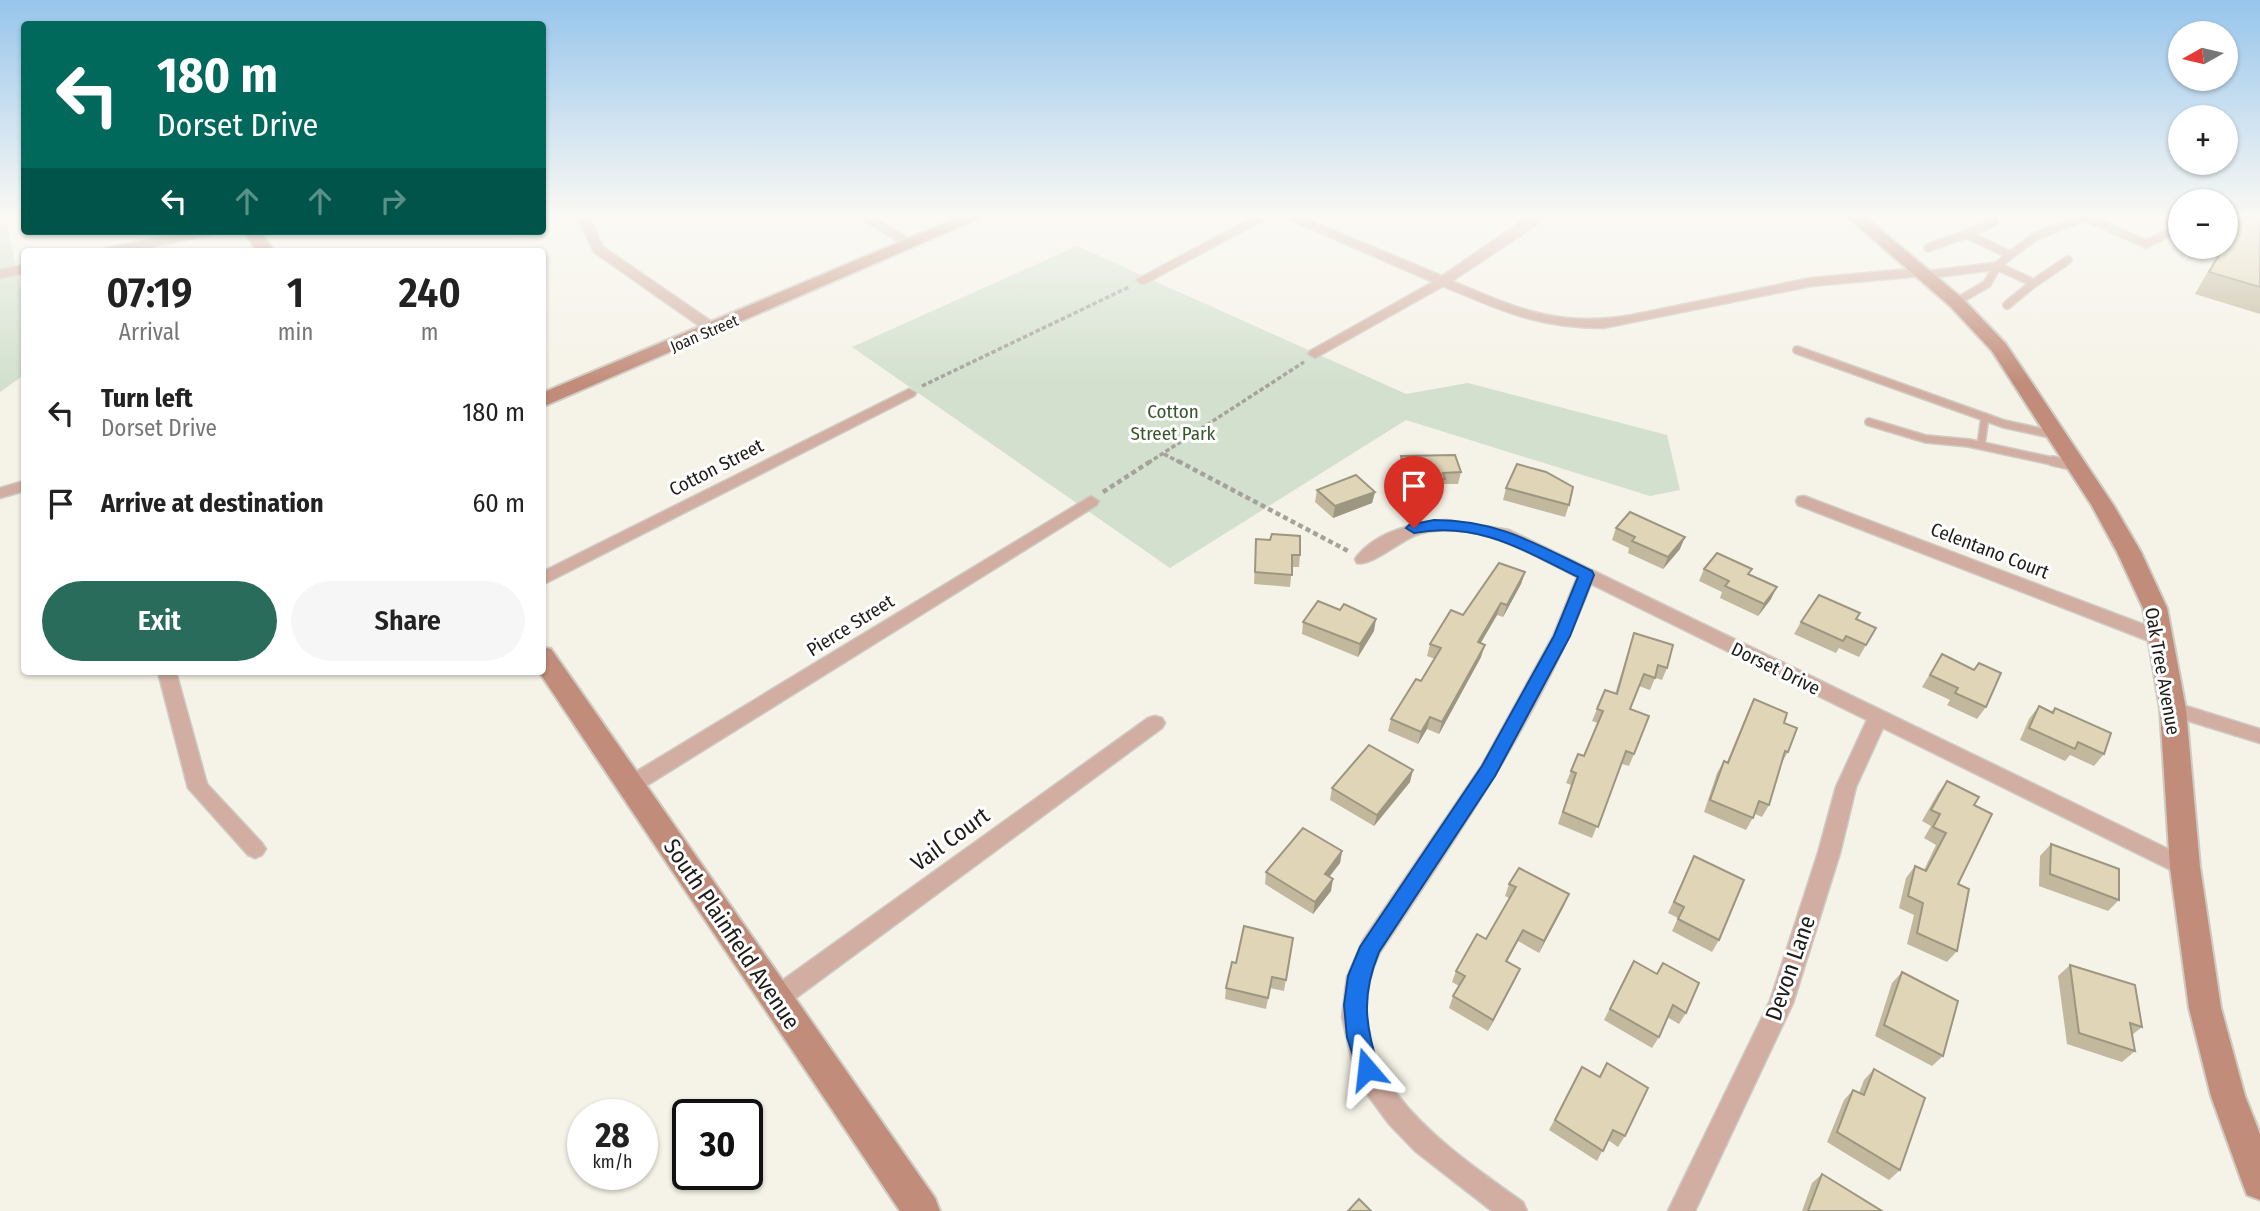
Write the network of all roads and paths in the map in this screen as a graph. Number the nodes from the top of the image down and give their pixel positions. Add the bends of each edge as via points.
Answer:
1 (629, 271) edge
2 (849, 271) edge
3 (1160, 271) edge
4 (1415, 271) edge
5 (1459, 271) edge
6 (1888, 271) edge
7 (1930, 271) edge
8 (1996, 271) edge
9 (2007, 271) edge
10 (2053, 271) edge
11 (1142, 280) joint
12 (1442, 282) junction
13 (2035, 283) junction
14 (1956, 302) junction
15 (2007, 305) dead end
16 (713, 329) junction
17 (1797, 350) dead end
18 (1315, 354) joint
19 (909, 393) joint
20 (546, 399) edge
21 (1985, 417) junction
22 (1870, 422) dead end
23 (2057, 435) junction
24 (1982, 445) junction
25 (1163, 453) junction
26 (2076, 466) junction
27 (21, 487) edge
28 (0, 493) edge
29 (1091, 500) joint
30 (1804, 501) dead end
31 (1363, 559) joint
32 (1586, 575) junction
33 (546, 577) edge
34 (2160, 638) junction
35 (546, 662) edge
36 (168, 675) edge
37 (2173, 709) junction
38 (1878, 717) junction
39 (1155, 723) dead end
40 (2260, 736) edge
41 (631, 785) junction
42 (255, 849) dead end
43 (2185, 867) junction
44 (777, 998) junction
45 (2260, 1182) edge
46 (922, 1211) edge
47 (1514, 1211) edge
48 (1681, 1211) edge

1 - 16 street
2 - 16 street, Joan Street
3 - 11 street
4 - 12 street
5 - 12 street
6 - 12 street via 1603,324 1522,315
7 - 14 street, Oak Tree Avenue
8 - 14 lane via 1983,288
9 - 13 lane
10 - 13 lane
11 - 19 path
12 - 18 street
13 - 15 lane
14 - 23 street, Oak Tree Avenue via 1999,348
16 - 20 street, Joan Street
17 - 21 lane
18 - 25 path
19 - 33 street, Cotton Street
21 - 23 lane
21 - 24 lane
22 - 24 lane via 1926,439
23 - 26 street, Oak Tree Avenue
24 - 26 lane
25 - 29 path
25 - 31 path
26 - 34 street, Oak Tree Avenue via 2134,562 2155,608
27 - 28 street
29 - 41 street, Pierce Street
30 - 34 street, Celentano Court
31 - 32 street, Dorset Drive via 1405,532 1456,525 1503,534
32 - 38 street, Dorset Drive
32 - 47 street via 1562,636 1489,771 1371,947 1354,1005 1367,1069 1385,1101 1420,1140
34 - 37 street, Oak Tree Avenue
35 - 41 street, South Plainfield Avenue
36 - 42 street via 198,788
37 - 40 street
37 - 43 street, Oak Tree Avenue
38 - 43 street, Dorset Drive
38 - 48 street, Devon Lane via 1846,787 1781,1003
39 - 44 street, Vail Court
41 - 44 street, South Plainfield Avenue
43 - 45 street, Oak Tree Avenue via 2217,1062
44 - 46 street, South Plainfield Avenue

